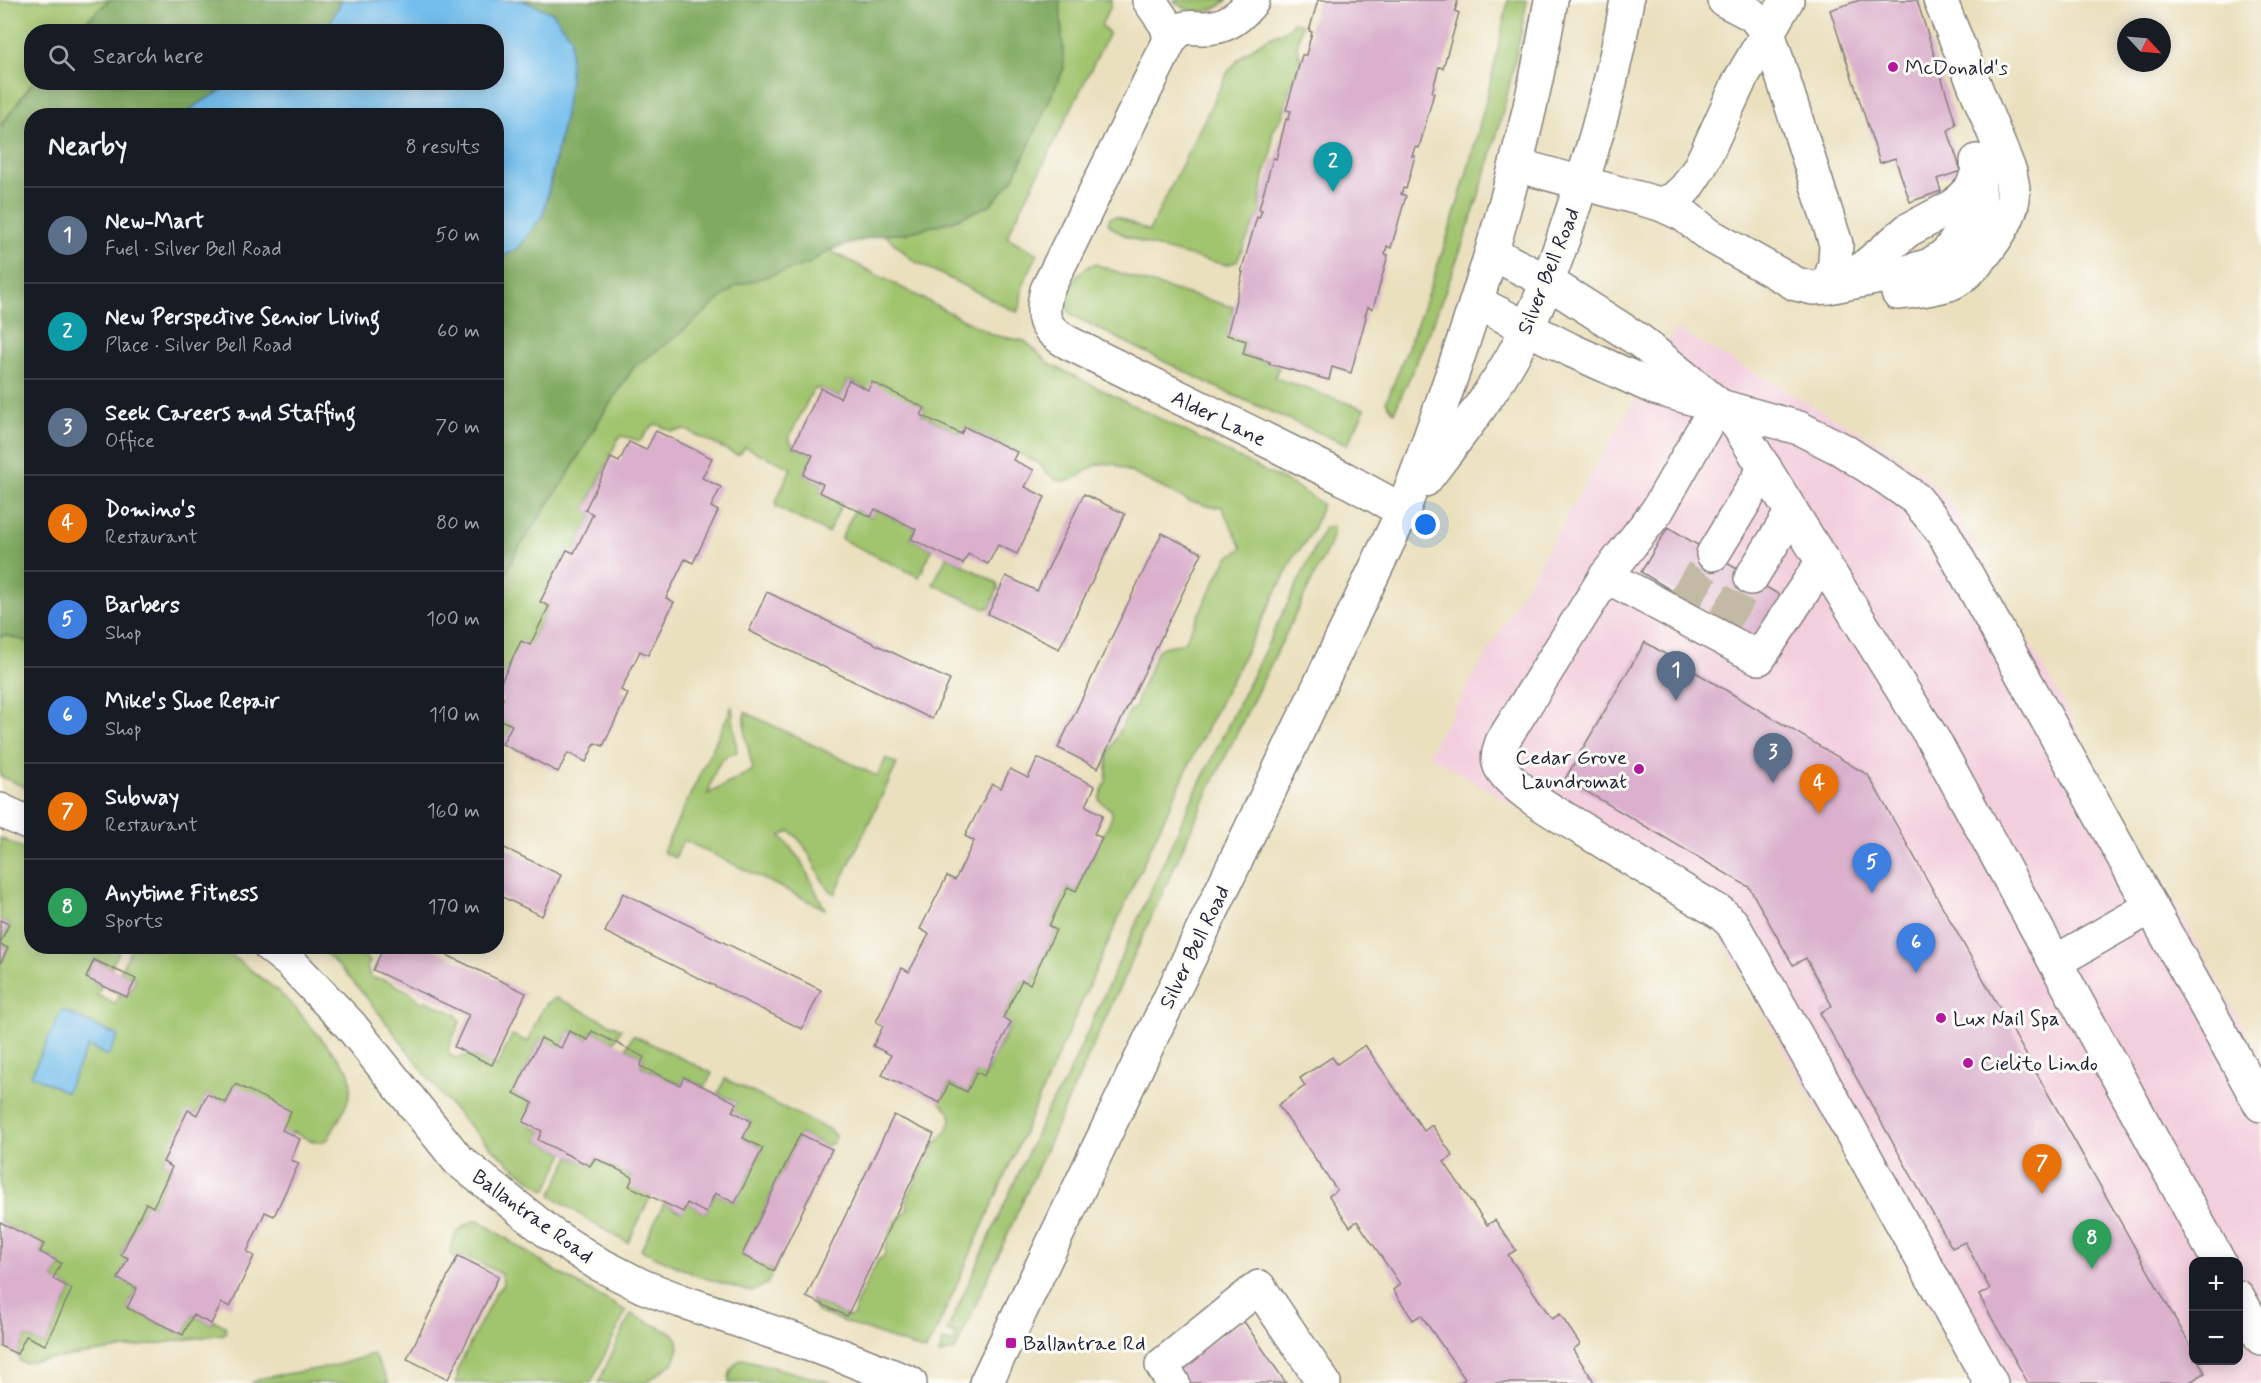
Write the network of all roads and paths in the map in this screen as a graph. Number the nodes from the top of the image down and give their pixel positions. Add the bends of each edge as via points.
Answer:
1 (1149, 0) edge
2 (1253, 0) edge
3 (1551, 0) edge
4 (1627, 0) edge
5 (1724, 0) edge
6 (1787, 0) edge
7 (1793, 0) edge
8 (1925, 0) edge
9 (1940, 0) edge
10 (1768, 31) junction
11 (1170, 40) junction
12 (1516, 165) junction
13 (1583, 183) junction
14 (1660, 204) junction
15 (1492, 253) junction
16 (1548, 282) junction
17 (1828, 287) junction
18 (1476, 302) junction
19 (1527, 328) junction
20 (1717, 405) junction
21 (1765, 468) junction
22 (1403, 511) junction
23 (1792, 512) junction
24 (1713, 554) tunnel mouth
25 (1822, 561) junction
26 (1606, 576) junction
27 (1751, 578) tunnel mouth
28 (0, 810) edge
29 (24, 821) edge
30 (2151, 907) junction
31 (280, 954) edge
32 (2055, 962) junction
33 (2261, 1105) edge
34 (2216, 1257) edge
35 (2243, 1306) edge
36 (2261, 1338) edge
37 (910, 1383) edge
38 (986, 1383) edge
39 (1173, 1383) edge
40 (1324, 1383) edge
41 (1991, 1383) edge

1 - 11 street via 1167,26
2 - 11 street via 1241,14 1223,25 1186,27
3 - 12 street, Silver Bell Road
4 - 13 street, Silver Bell Road via 1604,113
5 - 10 street via 1753,15
6 - 10 street
7 - 10 street
8 - 17 street via 1976,148 1977,176 1954,206 1908,230 1862,269
9 - 17 street via 2010,172 2013,188 2009,212 1966,274 1950,283 1875,296
10 - 14 street via 1740,80 1700,167 1686,188 1674,199
10 - 17 street via 1836,244
11 - 22 street, Alder Lane via 1047,290 1043,317 1050,330 1067,342
12 - 13 street
12 - 15 street, Silver Bell Road
13 - 14 street
13 - 16 street, Silver Bell Road
14 - 17 street via 1796,284
15 - 16 street
15 - 18 street, Silver Bell Road
16 - 19 street, Silver Bell Road
16 - 20 street via 1640,340
18 - 19 street
18 - 22 street, Silver Bell Road
19 - 20 street via 1655,388
19 - 22 street, Silver Bell Road via 1481,406
20 - 21 street via 1739,427
20 - 26 street via 1657,511
20 - 30 street via 1799,428 1831,444 1888,479 1930,514
21 - 23 street
21 - 24 street
22 - 38 street, Silver Bell Road
23 - 25 street
23 - 27 street
25 - 26 street via 1759,658 1681,607
25 - 32 street via 1936,744
26 - 41 street via 1502,742 1498,761 1520,788 1554,812 1732,923
28 - 29 street
30 - 32 street
30 - 33 street
31 - 37 street, Ballantrae Road via 351,1026 458,1160 551,1234 642,1286
32 - 34 street
35 - 36 street
39 - 40 street via 1162,1365 1259,1287

